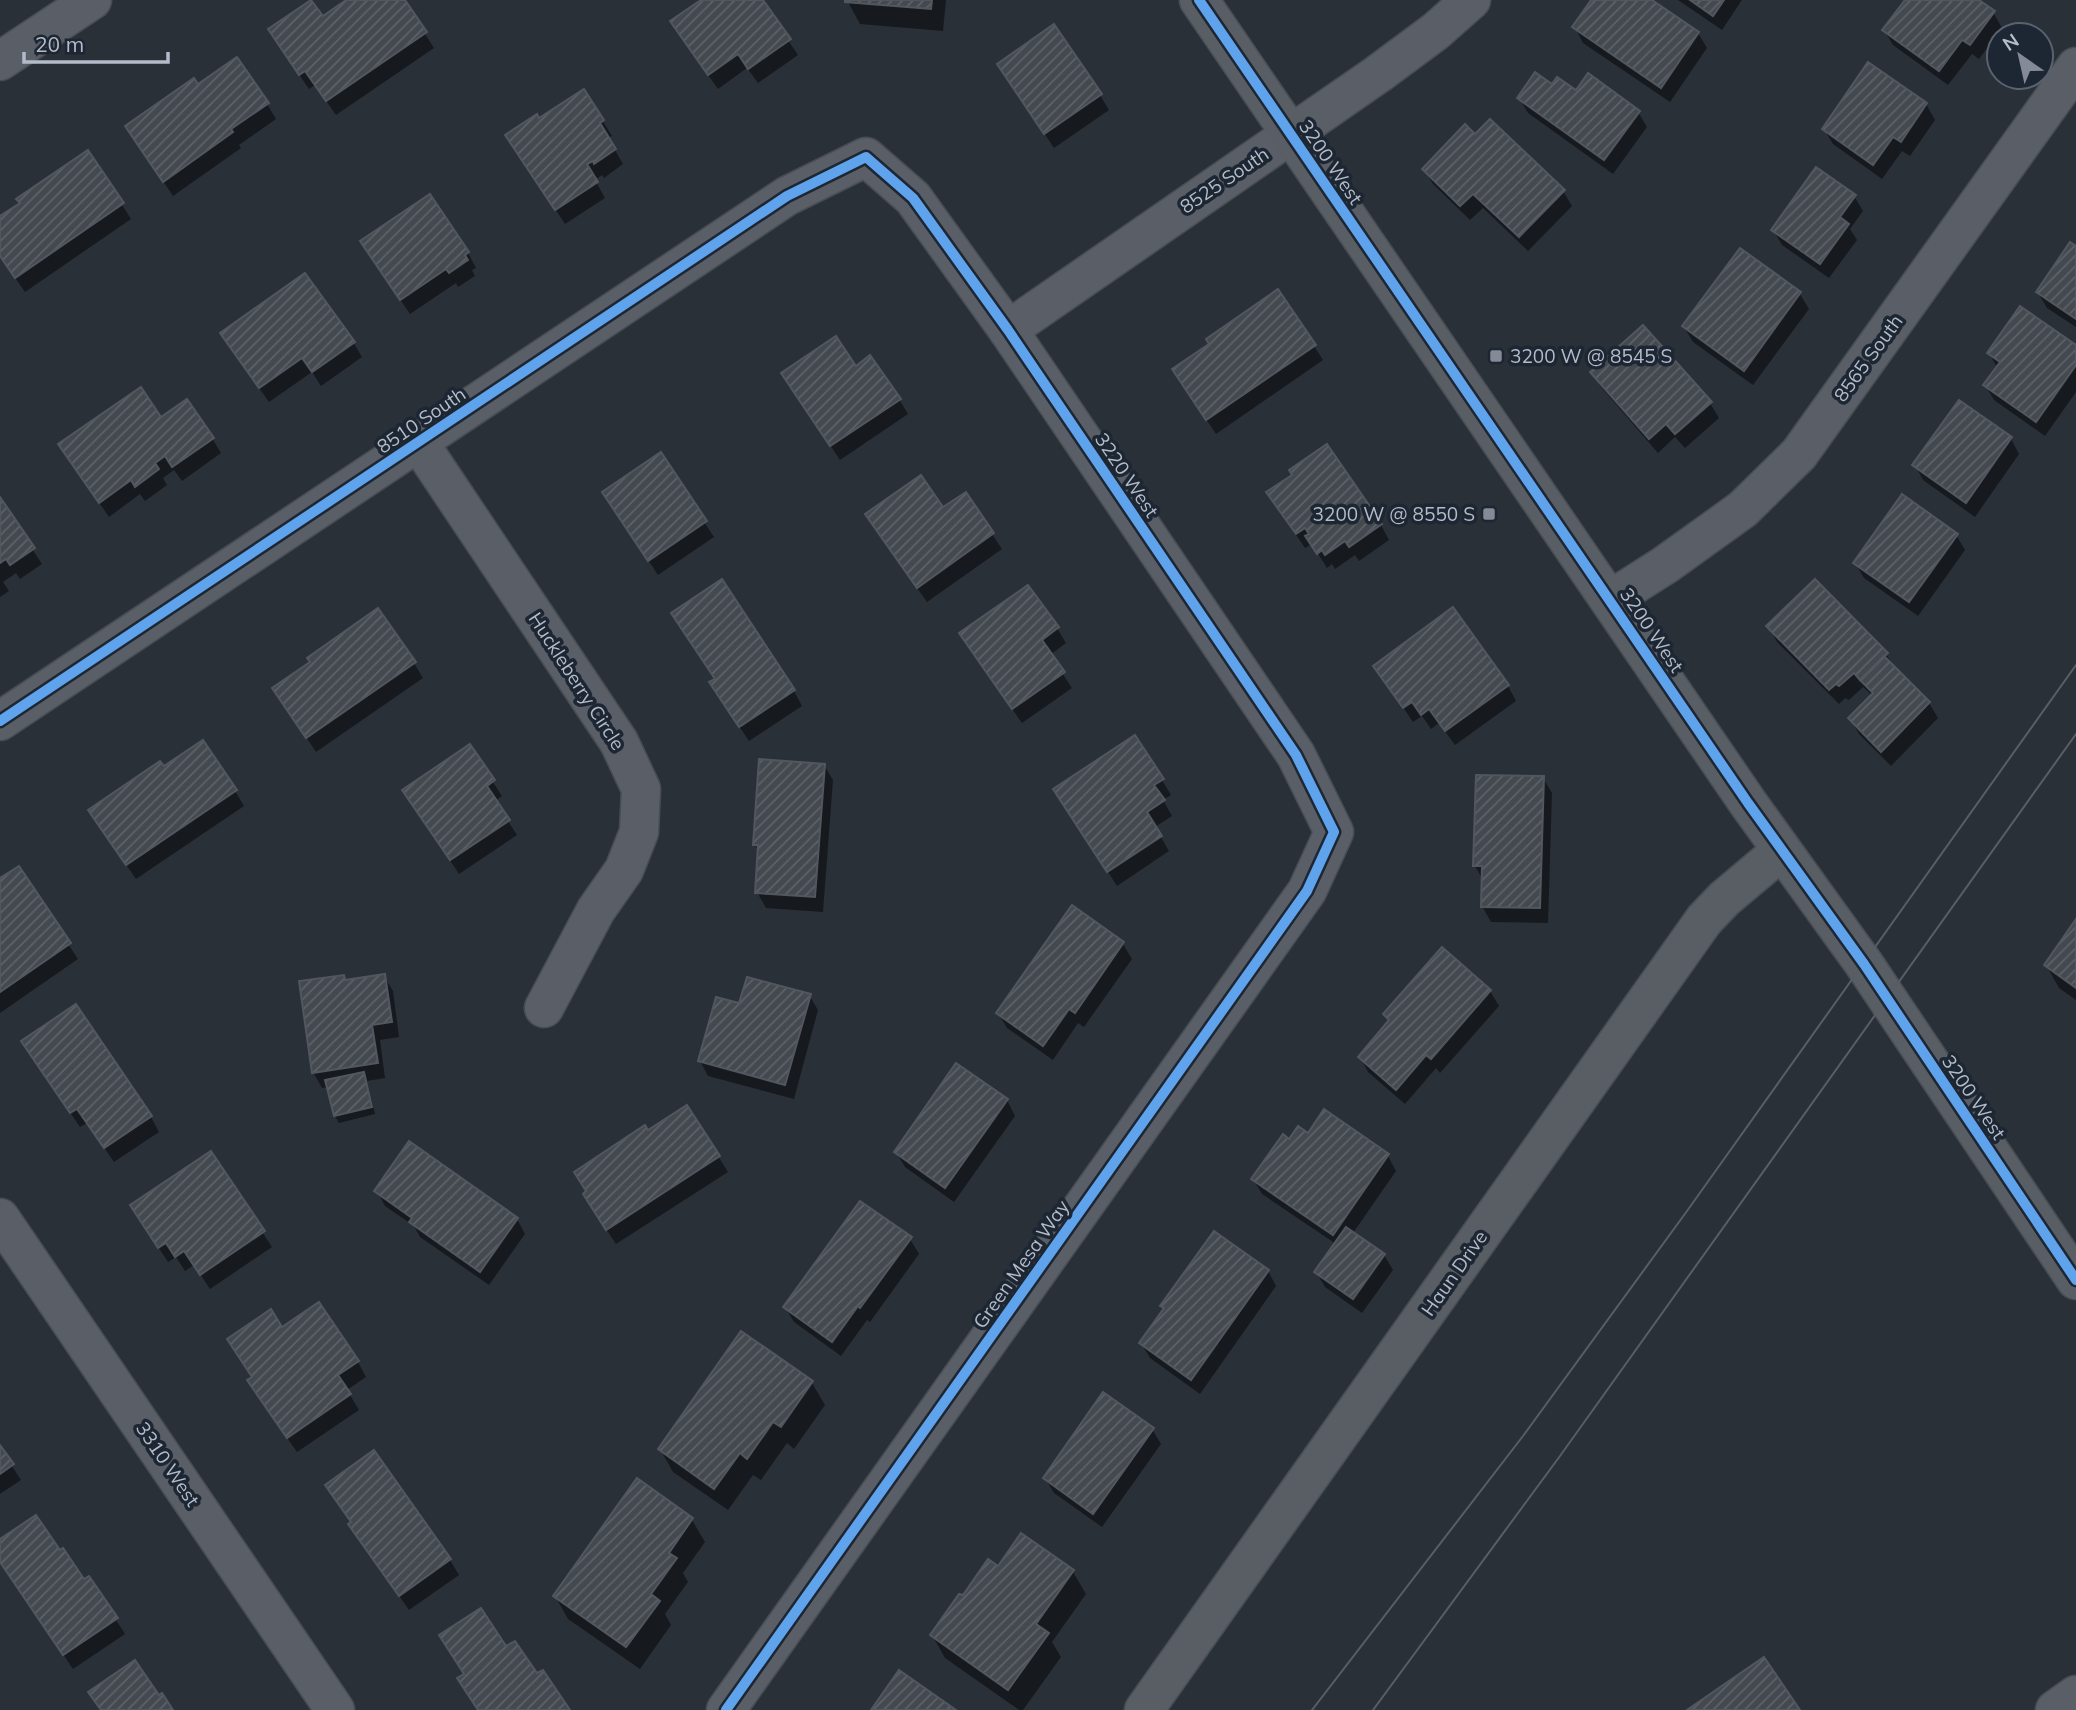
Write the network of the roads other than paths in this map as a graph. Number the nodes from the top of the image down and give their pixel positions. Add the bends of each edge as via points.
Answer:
1 (92, 0) edge
2 (1199, 0) edge
3 (1471, 0) edge
4 (0, 61) edge
5 (2076, 67) edge
6 (1291, 134) junction
7 (866, 157) joint
8 (1008, 330) junction
9 (419, 443) junction
10 (1610, 600) junction
11 (0, 721) edge
12 (1334, 832) joint
13 (1781, 851) junction
14 (544, 1008) dead end
15 (0, 1218) edge
16 (2076, 1280) edge
17 (2076, 1695) edge
18 (335, 1710) edge
19 (726, 1710) edge
20 (1144, 1710) edge
21 (2055, 1710) edge

1 - 4 street
2 - 6 street, 3200 West
3 - 6 street, 8525 South via 1397,60
5 - 10 street, 8565 South via 1799,454 1743,509
6 - 8 street, 8525 South
6 - 10 street, 3200 West
7 - 8 street, 3220 West via 913,198
7 - 9 street, 8510 South via 787,196
8 - 12 street, 3220 West via 1296,755
9 - 11 street, 8510 South
9 - 14 street, Huckleberry Circle via 619,742 641,789 639,832 624,870 596,910
10 - 13 street, 3200 West
12 - 19 street, Green Mesa Way via 1307,891
13 - 16 street, 3200 West via 1864,964
13 - 20 street, Haun Drive via 1704,920
15 - 18 street, 3310 West
17 - 21 street

